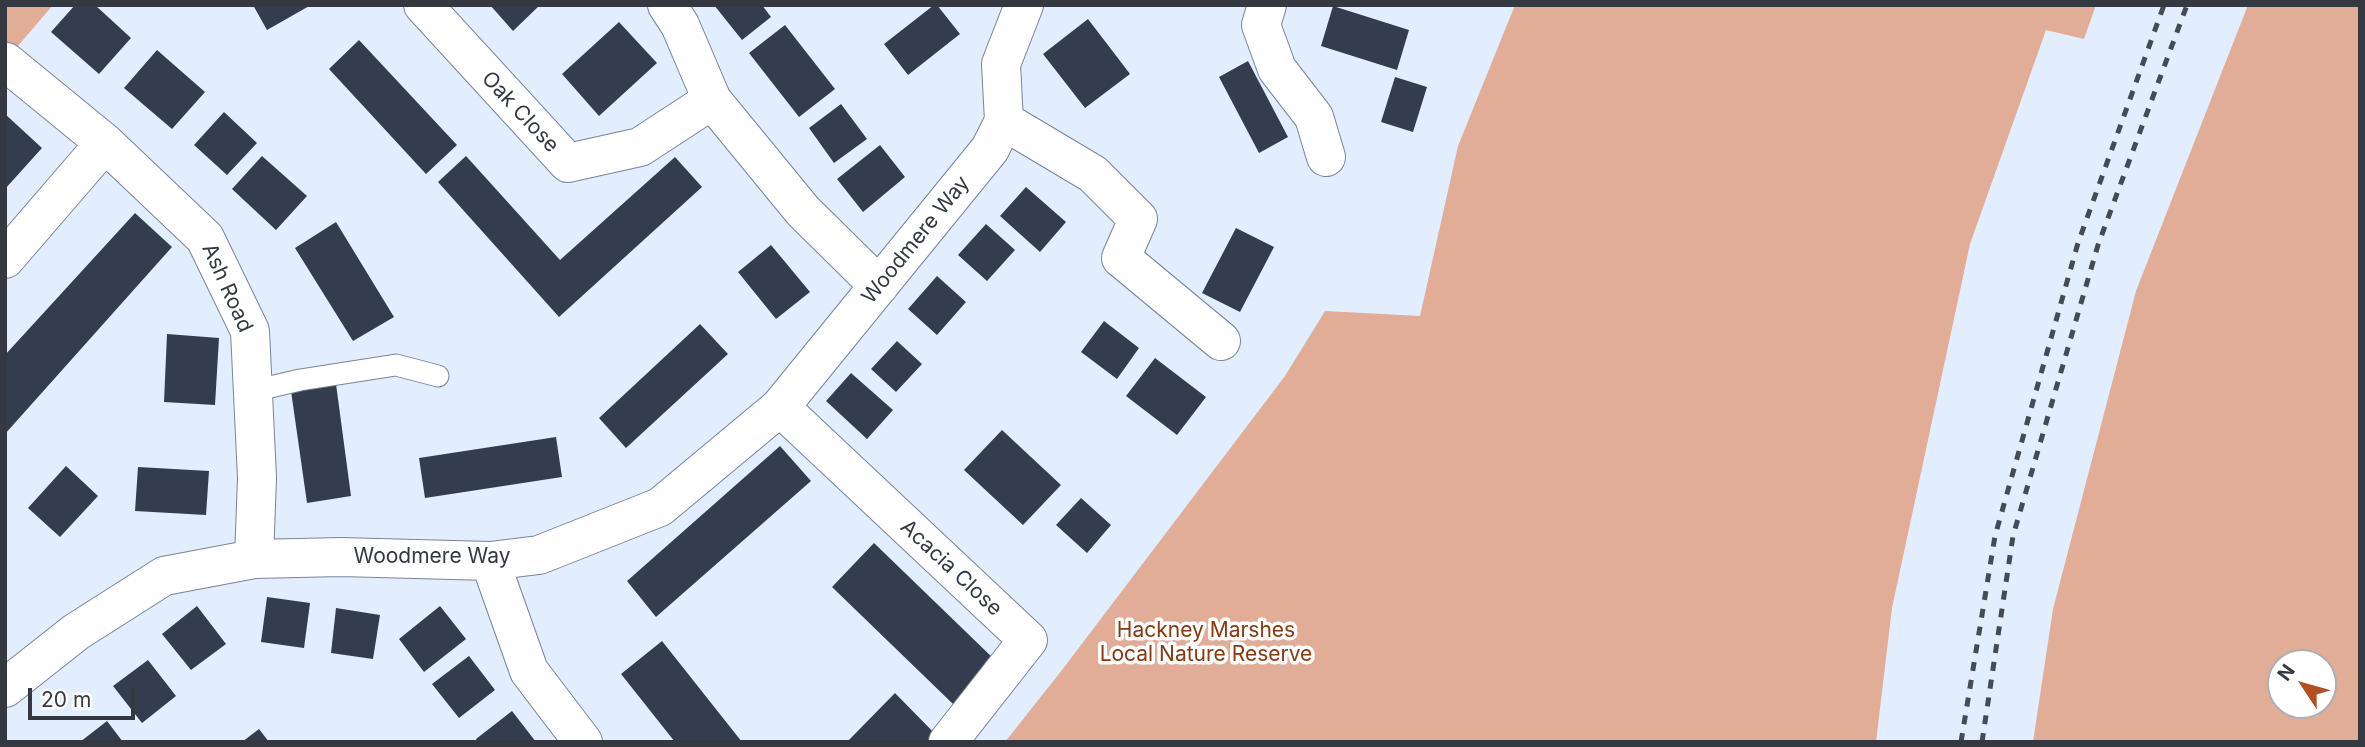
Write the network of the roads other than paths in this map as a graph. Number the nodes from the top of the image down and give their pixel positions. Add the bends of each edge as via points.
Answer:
1 (423, 5) edge
2 (667, 5) edge
3 (1024, 5) edge
4 (1267, 5) edge
5 (6, 62) edge
6 (712, 100) junction
7 (1004, 121) junction
8 (105, 143) junction
9 (1326, 157) dead end
10 (5, 259) edge
11 (878, 286) junction
12 (1221, 341) dead end
13 (438, 376) dead end
14 (253, 391) junction
15 (780, 407) junction
16 (254, 559) junction
17 (491, 561) junction
18 (5, 688) edge
19 (583, 742) edge
20 (948, 742) edge

1 - 6 street, Oak Close via 568,163 640,147
2 - 6 street
3 - 7 street via 1001,64
4 - 9 street via 1261,25 1277,69 1314,117
5 - 8 street, Ash Road
6 - 11 street via 803,212
7 - 11 street, Woodmere Way via 990,149
7 - 12 street via 1093,174 1138,219 1121,258
8 - 10 street
8 - 14 street, Ash Road via 205,238 250,331
11 - 15 street, Woodmere Way
13 - 14 lane via 396,365
14 - 16 street, Ash Road
15 - 17 street, Woodmere Way via 660,507 539,555
15 - 20 street, Acacia Close via 1028,640
16 - 17 street, Woodmere Way
16 - 18 street, Woodmere Way via 164,576 76,632
17 - 19 street via 529,671

